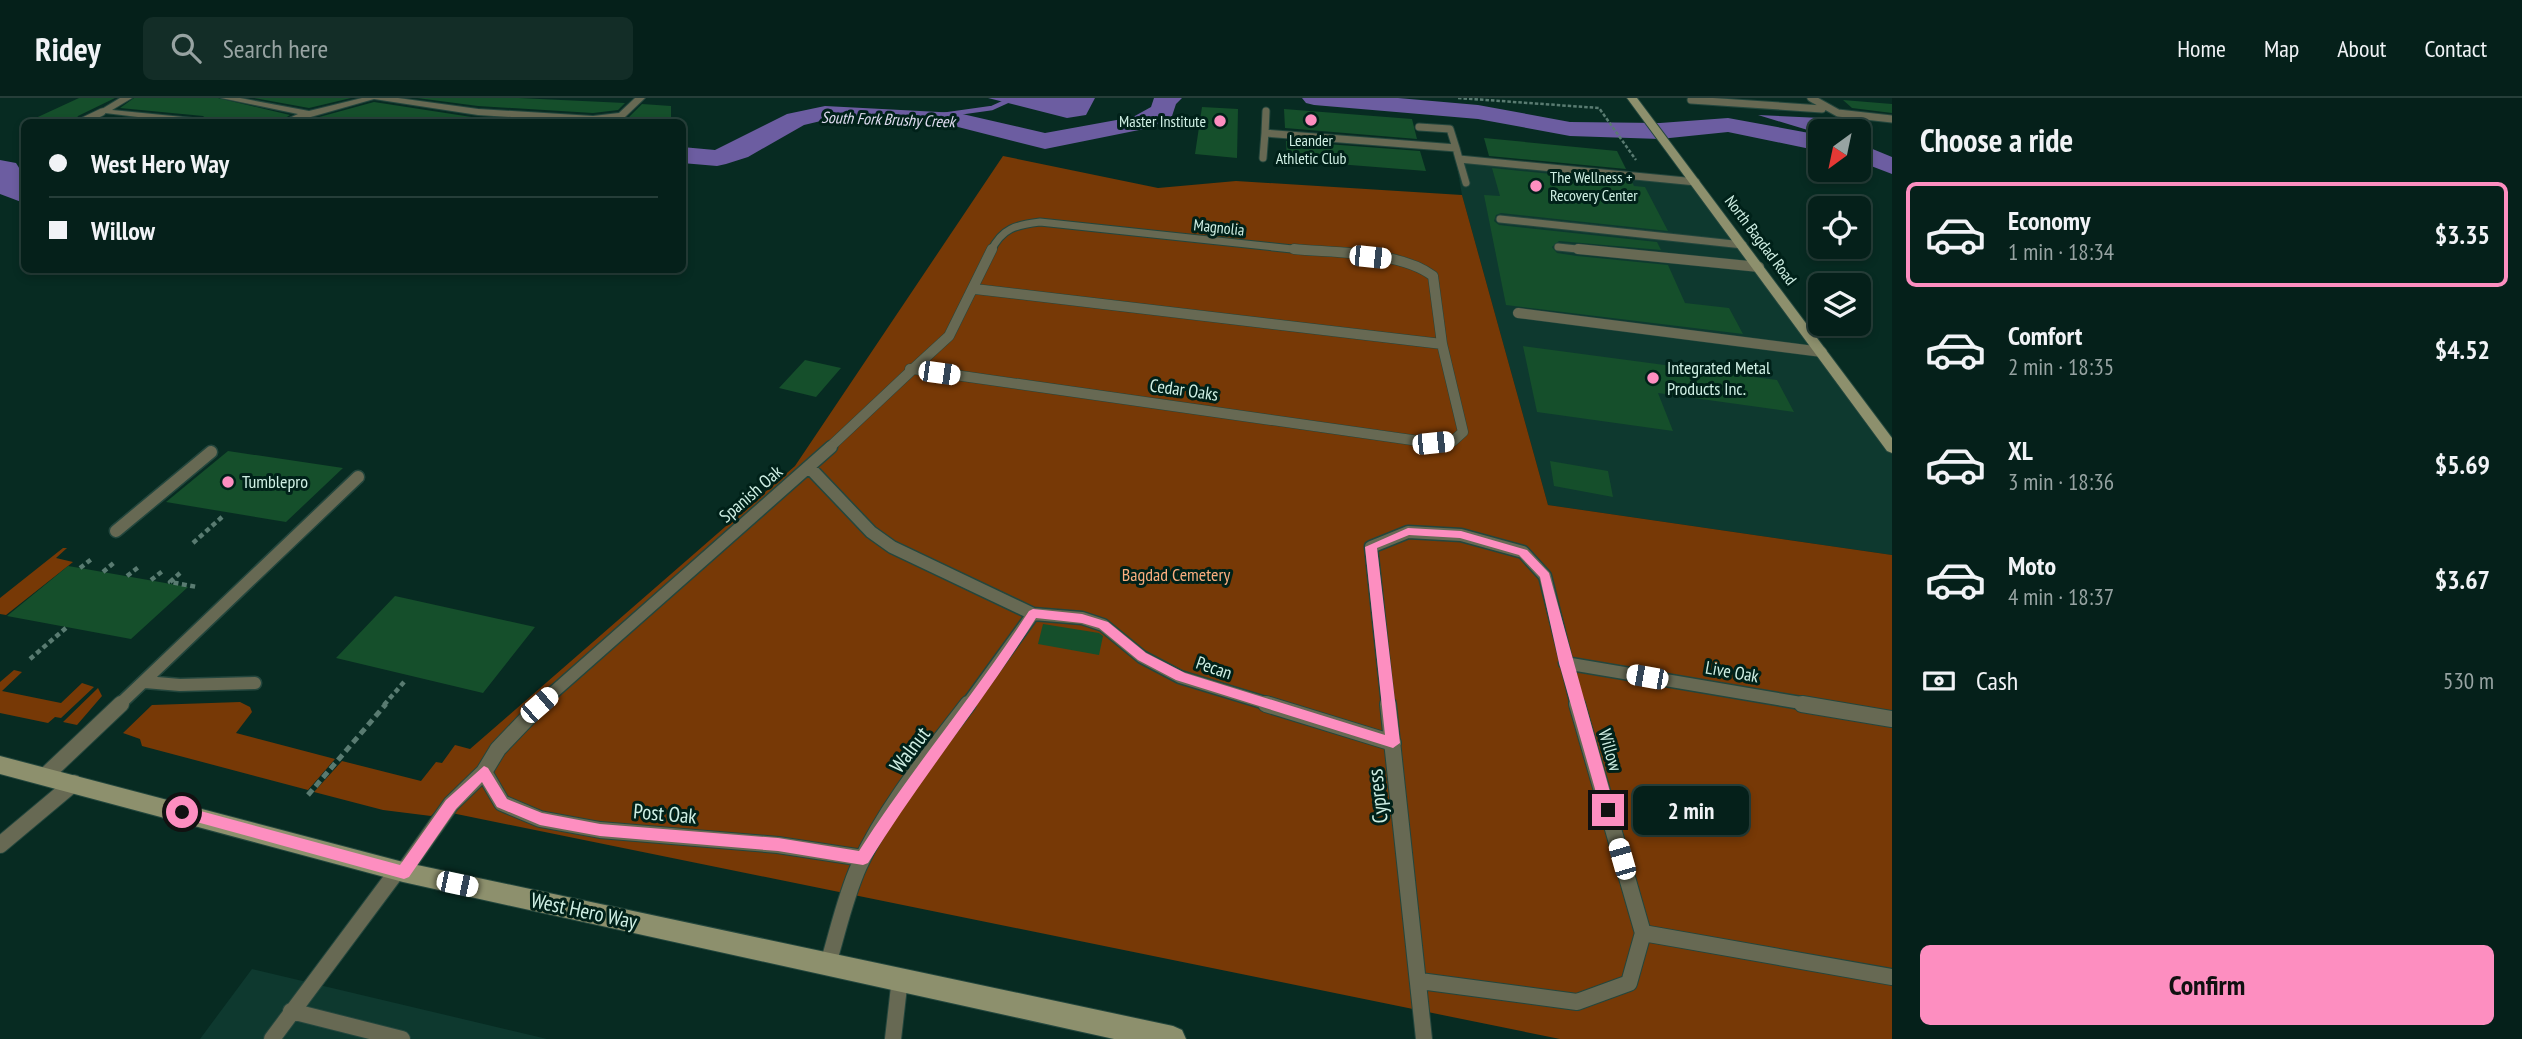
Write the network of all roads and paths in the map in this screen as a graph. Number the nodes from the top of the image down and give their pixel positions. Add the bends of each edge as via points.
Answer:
1 (127, 98) edge
2 (226, 98) edge
3 (370, 98) edge
4 (378, 98) edge
5 (640, 98) edge
6 (1458, 98) edge
7 (1632, 98) edge
8 (1811, 98) edge
9 (1691, 100) dead end
10 (1734, 100) edge
11 (1822, 109) junction
12 (1266, 111) dead end
13 (102, 112) junction
14 (305, 113) junction
15 (87, 119) edge
16 (173, 119) edge
17 (292, 119) edge
18 (1892, 119) edge
19 (1419, 127) dead end
20 (1265, 133) junction
21 (1456, 148) junction
22 (1263, 158) dead end
23 (1459, 159) junction
24 (1642, 168) dead end
25 (1696, 182) junction
26 (1466, 183) dead end
27 (1500, 219) dead end
28 (1016, 225) joint
29 (1743, 245) junction
30 (1558, 247) dead end
31 (1420, 266) joint
32 (1759, 267) junction
33 (975, 289) junction
34 (1518, 313) dead end
35 (1442, 344) junction
36 (1822, 352) junction
37 (910, 369) junction
38 (1453, 441) joint
39 (1892, 447) edge
40 (211, 452) dead end
41 (809, 467) junction
42 (358, 477) dead end
43 (222, 517) dead end
44 (116, 531) dead end
45 (193, 543) dead end
46 (93, 558) dead end
47 (116, 561) dead end
48 (1373, 564) joint
49 (139, 566) dead end
50 (80, 568) dead end
51 (164, 570) dead end
52 (103, 572) dead end
53 (180, 573) dead end
54 (127, 576) dead end
55 (152, 580) dead end
56 (197, 587) dead end
57 (1033, 614) junction
58 (67, 627) dead end
59 (30, 659) dead end
60 (1565, 663) junction
61 (145, 682) junction
62 (404, 682) dead end
63 (255, 683) dead end
64 (1892, 719) edge
65 (1393, 743) junction
66 (0, 765) edge
67 (484, 772) junction
68 (46, 775) junction
69 (74, 783) junction
70 (308, 795) dead end
71 (0, 845) edge
72 (863, 858) junction
73 (401, 871) junction
74 (1643, 933) junction
75 (828, 964) junction
76 (1892, 977) edge
77 (900, 978) junction
78 (1420, 981) junction
79 (291, 1011) junction
80 (272, 1039) edge
81 (402, 1039) edge
82 (894, 1039) edge
83 (1173, 1039) edge
84 (1424, 1039) edge

1 - 13 street
2 - 14 street
3 - 14 street via 330,112
4 - 5 street via 478,112 593,119 622,115
6 - 24 path via 1599,108
7 - 25 main road, North Bagdad Road
8 - 11 lane
9 - 10 lane
10 - 11 lane
11 - 18 lane via 1853,117
12 - 20 lane
13 - 15 lane
13 - 16 street
14 - 17 street
19 - 21 lane via 1450,129
20 - 21 lane
20 - 22 lane
21 - 23 lane
23 - 25 lane
23 - 26 lane
25 - 29 main road, North Bagdad Road
27 - 29 lane
28 - 31 lane, Magnolia via 1040,222
28 - 33 lane, Spanish Oak via 999,236
29 - 32 main road, North Bagdad Road
30 - 32 lane
31 - 35 lane via 1433,276
32 - 36 main road, North Bagdad Road
33 - 35 lane
33 - 37 lane, Spanish Oak via 949,336
34 - 36 lane
35 - 38 lane via 1463,432
36 - 39 main road, North Bagdad Road
37 - 38 lane, Cedar Oaks via 1433,443
37 - 41 lane, Spanish Oak
40 - 44 lane
41 - 57 lane via 871,532 892,547
41 - 67 lane, Spanish Oak via 539,705
42 - 61 lane
43 - 45 path
46 - 50 path
47 - 52 path
48 - 60 lane, Willow via 1371,547 1408,532 1461,534 1523,552 1545,576
48 - 65 lane, Cypress
49 - 54 path
51 - 55 path
53 - 56 path via 170,582
57 - 65 lane, Pecan via 1082,618 1104,625 1142,657 1180,677
57 - 72 lane, Walnut via 1001,664 905,790
58 - 59 path
60 - 64 lane, Live Oak
60 - 74 lane, Willow
61 - 63 lane
61 - 68 lane
62 - 70 path
65 - 78 lane, Cypress
66 - 68 main road, West Hero Way
67 - 72 lane, Post Oak via 502,803 540,819 600,830 778,845
67 - 73 lane, Spanish Oak via 451,804
68 - 69 main road, West Hero Way
69 - 71 lane
69 - 73 main road, West Hero Way
72 - 75 lane, Walnut
73 - 75 main road, West Hero Way
73 - 79 lane, Spanish Oak
74 - 76 lane
74 - 78 lane via 1629,984 1577,1002
75 - 77 main road, West Hero Way
77 - 82 lane
77 - 83 main road, West Hero Way
78 - 84 lane
79 - 80 lane, Spanish Oak
79 - 81 lane

